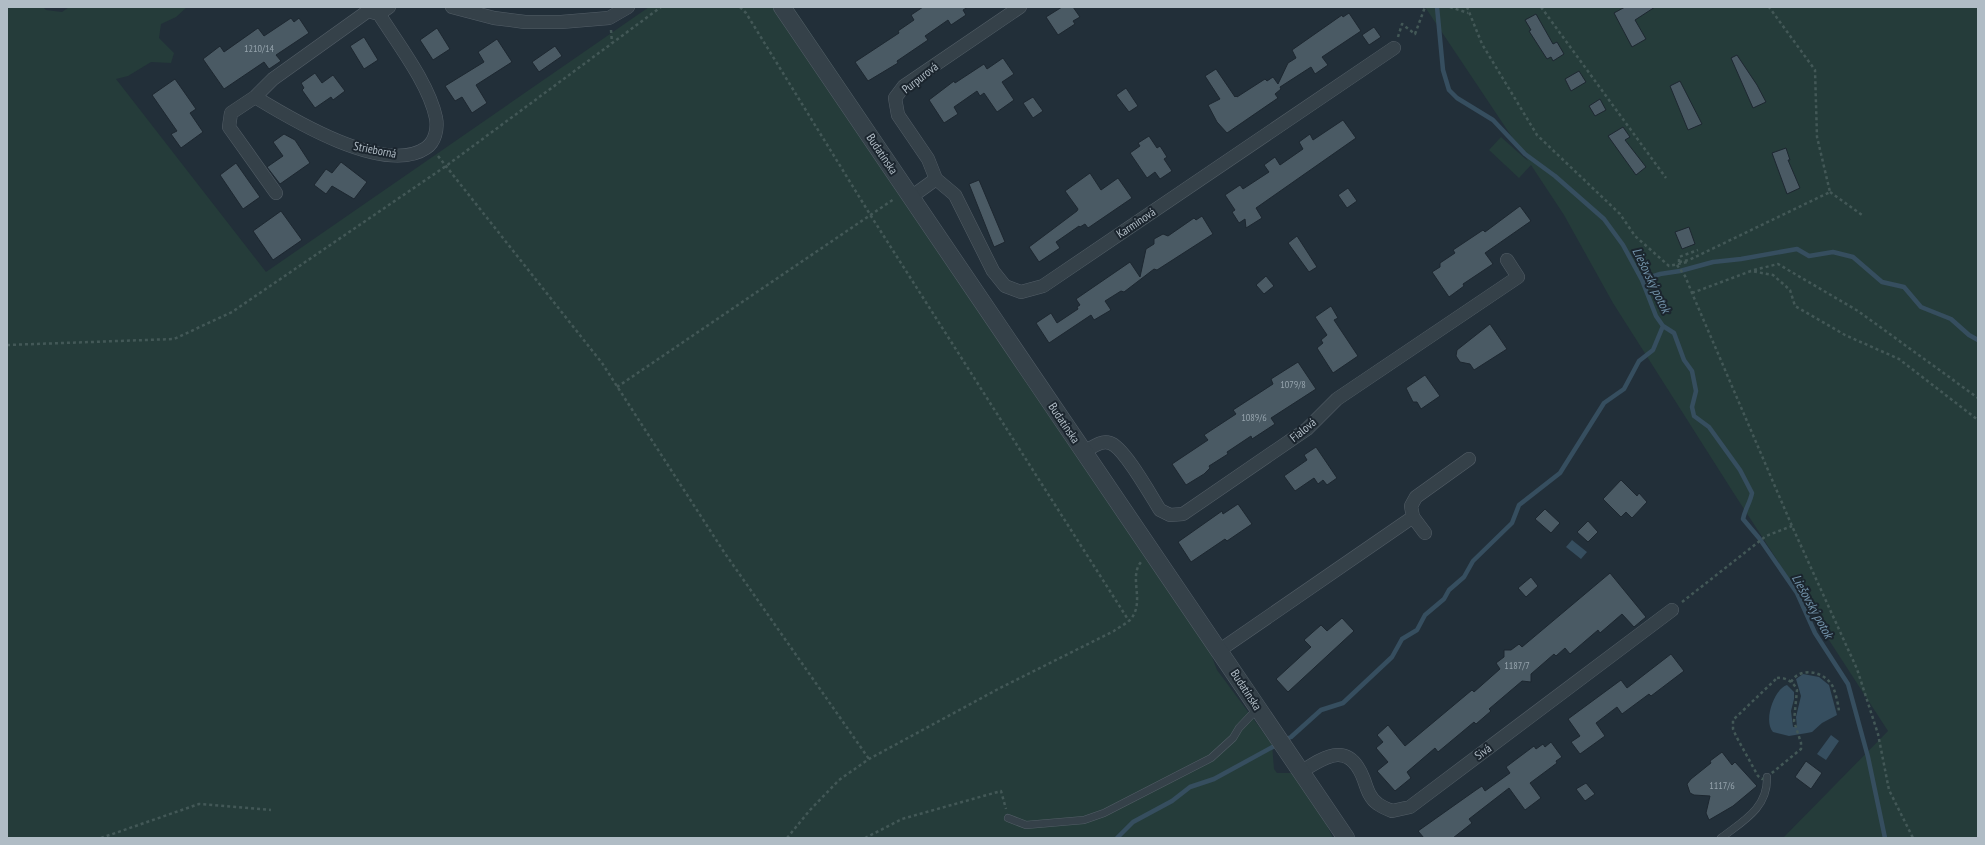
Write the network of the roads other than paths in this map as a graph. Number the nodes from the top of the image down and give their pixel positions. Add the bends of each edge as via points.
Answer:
1 (452, 7) edge
2 (628, 7) edge
3 (782, 7) edge
4 (1020, 7) edge
5 (384, 11) edge
6 (1394, 48) road end
7 (255, 97) junction
8 (936, 179) junction
9 (276, 193) dead end
10 (908, 194) junction
11 (1507, 260) dead end
12 (1084, 452) junction
13 (1469, 458) dead end
14 (1413, 517) junction
15 (1425, 533) dead end
16 (1672, 610) road end
17 (1220, 650) junction
18 (1258, 708) junction
19 (1301, 772) junction
20 (1767, 777) road end
21 (1008, 818) road end
22 (1346, 838) edge
23 (1721, 838) edge

1 - 2 street via 494,18 525,22 561,22 609,18
3 - 10 street, Budatínska
4 - 8 street, Purpurová via 904,86 895,98 898,115 928,159
5 - 7 street via 368,11 273,79
5 - 7 street, Strieborná via 424,87 436,119 436,135 430,145 420,152 394,156 346,144 307,127
6 - 8 street, Karmínová via 1043,286 1021,292 1005,286 993,272 955,195
7 - 9 street via 232,113 229,127
8 - 10 street
10 - 12 street, Budatínska
11 - 12 street, Fialová via 1518,277 1337,399 1307,429 1183,514 1170,515 1160,510 1121,450 1110,443 1100,443
12 - 17 street, Budatínska
13 - 14 street via 1416,497 1411,506
14 - 15 street
14 - 17 street
16 - 19 street, Sivá via 1410,807 1392,812 1377,804 1368,792 1360,768 1346,755 1323,758
17 - 18 street, Budatínska
18 - 19 street, Budatínska
18 - 21 lane via 1233,738 1211,758 1104,813 1084,820 1026,825
19 - 22 street, Budatínska
20 - 23 lane via 1768,789 1761,804

